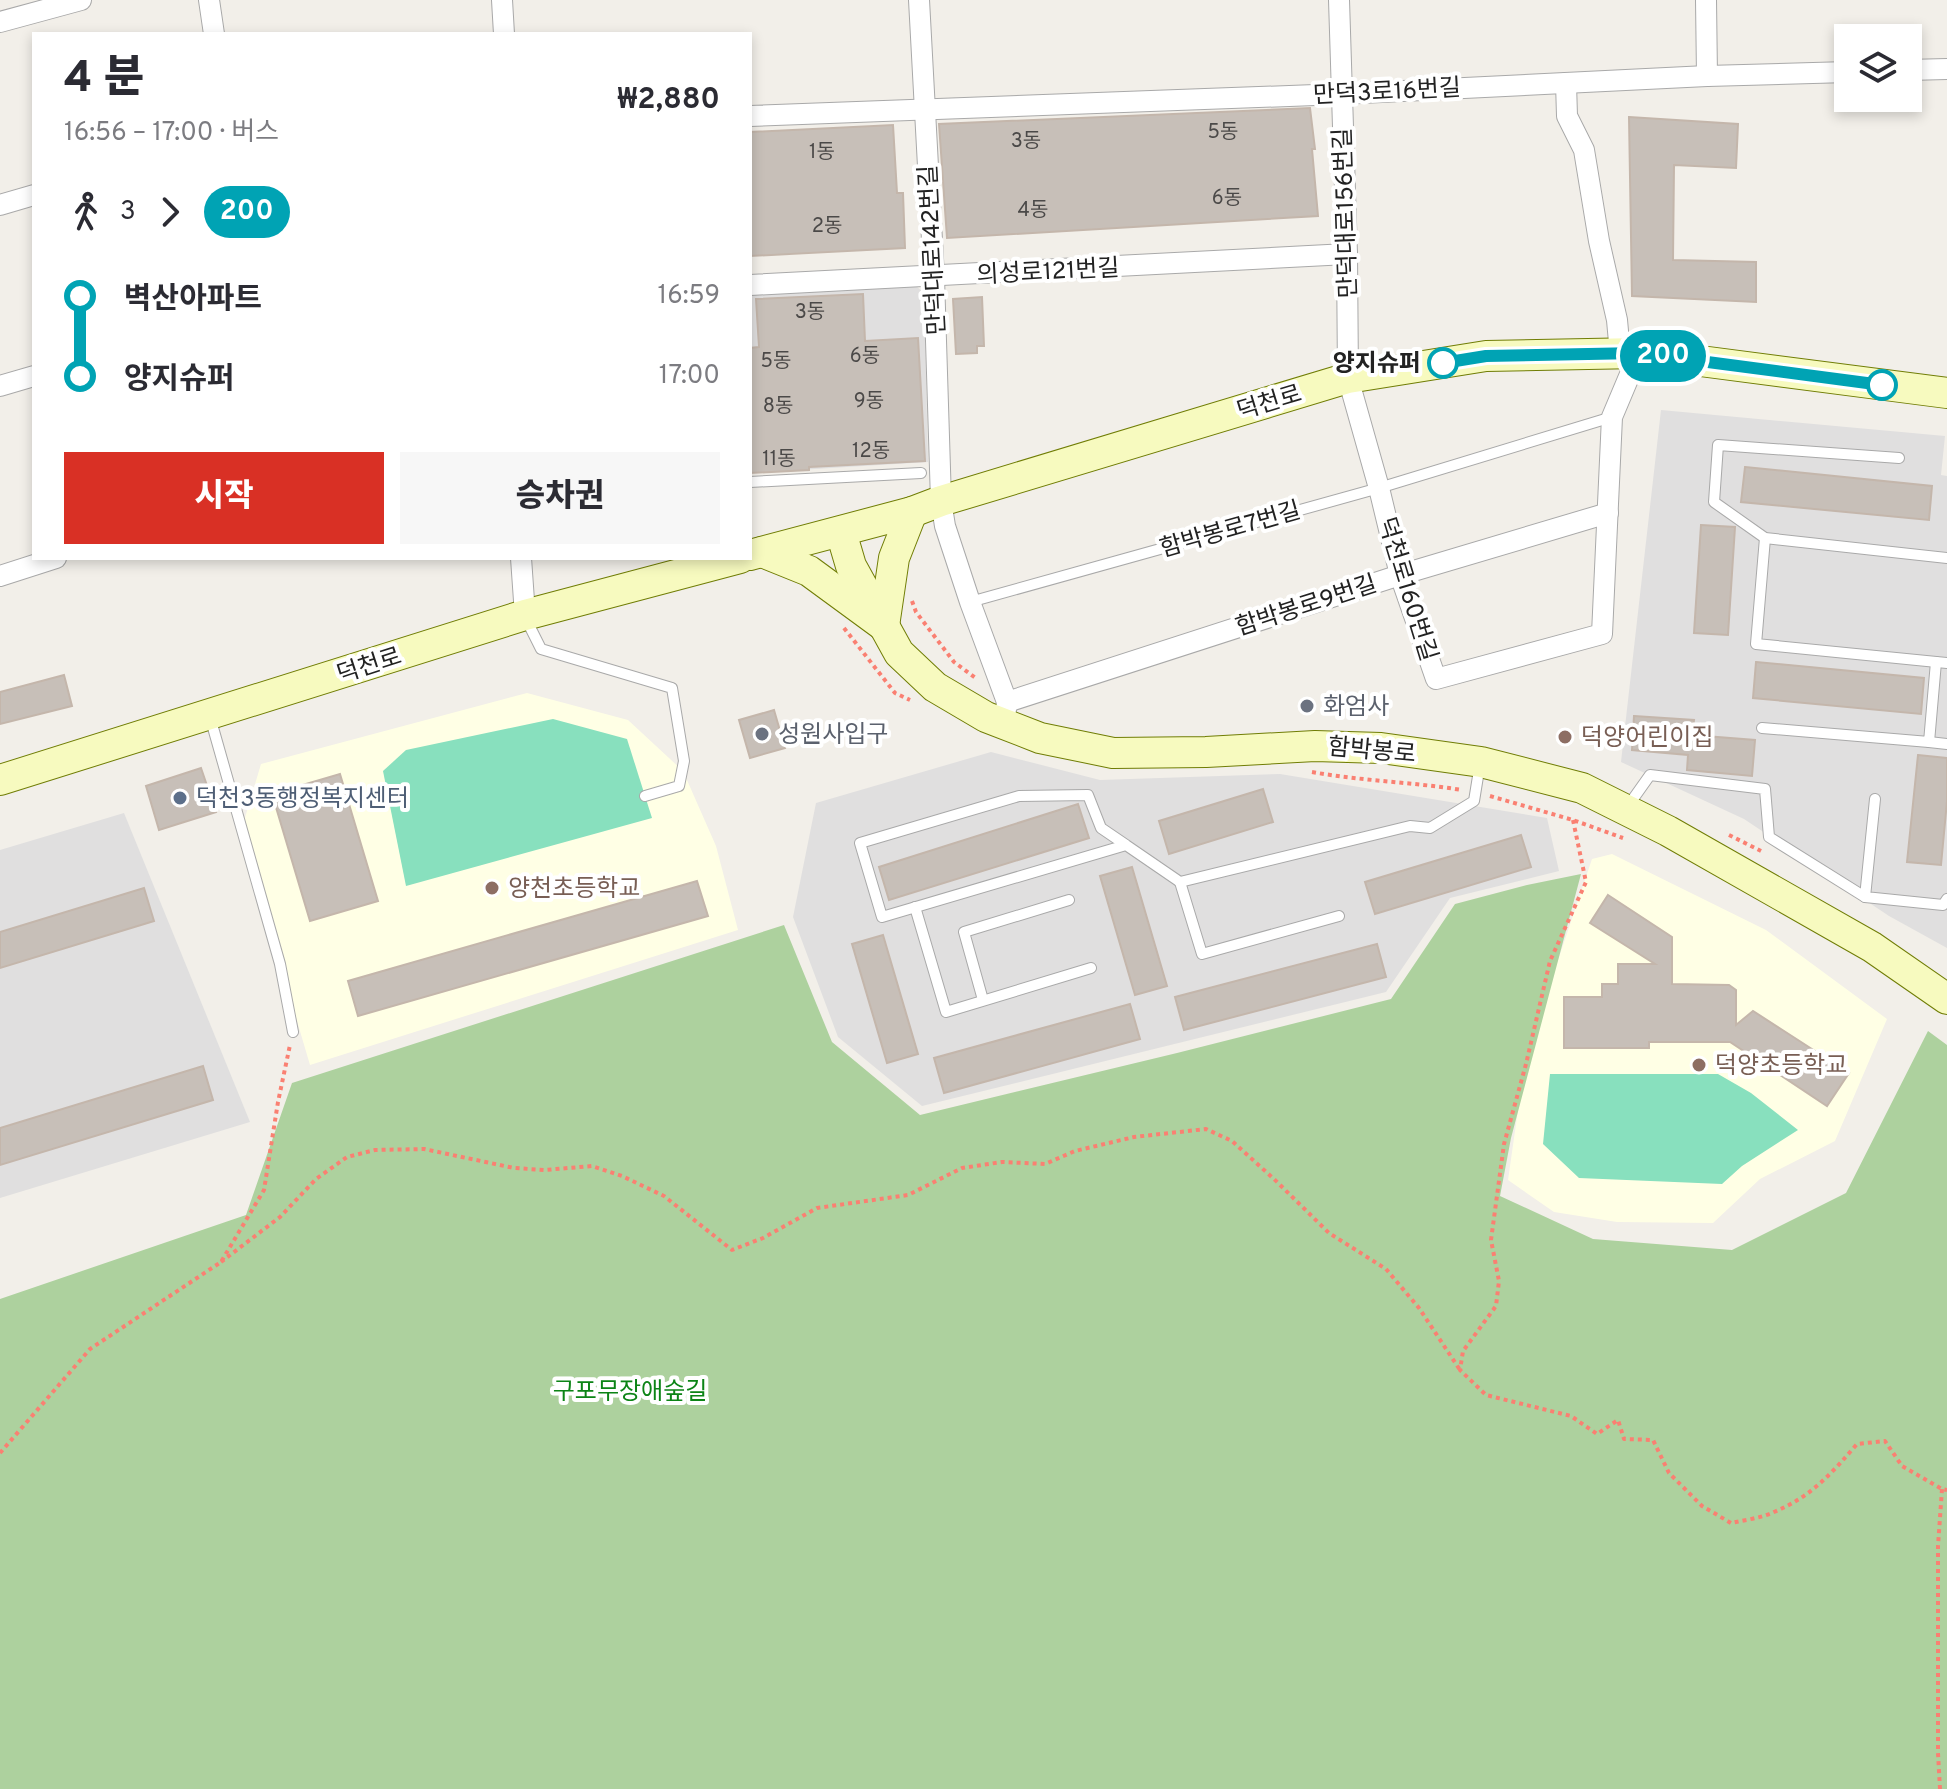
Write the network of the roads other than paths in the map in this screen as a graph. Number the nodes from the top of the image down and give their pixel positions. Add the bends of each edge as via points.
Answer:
1 (81, 0) edge
2 (209, 0) edge
3 (502, 0) edge
4 (919, 0) edge
5 (1339, 0) edge
6 (1706, 0) edge
7 (0, 22) edge
8 (214, 32) edge
9 (504, 32) edge
10 (1947, 69) edge
11 (1922, 70) edge
12 (1834, 72) edge
13 (1707, 76) junction
14 (1566, 83) junction
15 (1341, 94) junction
16 (925, 111) junction
17 (752, 116) edge
18 (32, 196) edge
19 (0, 205) edge
20 (1347, 254) junction
21 (934, 277) junction
22 (752, 285) edge
23 (1630, 353) junction
24 (32, 377) edge
25 (1348, 378) junction
26 (0, 386) edge
27 (1947, 393) edge
28 (1612, 417) junction
29 (1899, 458) dead end
30 (921, 473) dead end
31 (752, 482) edge
32 (1379, 488) junction
33 (941, 501) junction
34 (912, 512) junction
35 (1608, 513) junction
36 (841, 532) junction
37 (1765, 538) junction
38 (752, 555) edge
39 (752, 555) edge
40 (1947, 558) edge
41 (50, 560) edge
42 (521, 560) edge
43 (732, 560) edge
44 (1400, 575) junction
45 (0, 576) edge
46 (970, 602) junction
47 (525, 615) junction
48 (884, 626) junction
49 (1942, 662) edge
50 (1005, 713) junction
51 (209, 715) junction
52 (1762, 728) dead end
53 (1929, 742) junction
54 (1947, 744) edge
55 (1481, 762) junction
56 (0, 780) edge
57 (645, 796) dead end
58 (1875, 799) dead end
59 (1625, 810) junction
60 (1126, 845) junction
61 (1180, 882) junction
62 (1865, 897) junction
63 (1069, 900) dead end
64 (1946, 905) edge
65 (915, 907) junction
66 (1339, 916) dead end
67 (1091, 968) dead end
68 (1947, 999) edge
69 (983, 1000) junction
70 (293, 1032) road end

1 - 7 street
2 - 8 street
3 - 9 street
4 - 16 street, 만덕대로142번길
5 - 15 street, 만덕대로156번길
6 - 13 street
10 - 11 street
12 - 13 street, 만덕3로16번길
13 - 14 street, 만덕3로16번길
14 - 15 street, 만덕3로16번길
14 - 23 street via 1567,116 1584,150 1599,241
15 - 16 street, 만덕3로16번길
15 - 20 street, 만덕대로156번길
16 - 17 street, 만덕3로16번길
16 - 21 street, 만덕대로142번길
18 - 19 street
20 - 21 street, 의성로121번길
20 - 25 street, 만덕대로156번길
21 - 22 street, 의성로121번길
21 - 33 street, 만덕대로142번길
23 - 25 main road, 덕천로 via 1486,356
23 - 27 main road, 덕천로
23 - 28 street
24 - 26 street
25 - 32 street, 덕천로160번길
25 - 33 main road, 덕천로
28 - 32 lane, 함박봉로7번길
28 - 35 street
29 - 37 lane via 1718,445 1714,502
30 - 31 lane
32 - 44 street, 덕천로160번길
32 - 46 lane, 함박봉로7번길
33 - 34 main road, 덕천로
33 - 46 street, 만덕대로142번길
34 - 36 main road, 덕천로
34 - 48 main road via 894,558
35 - 44 street, 함박봉로9번길
35 - 44 street, 덕천로160번길 via 1602,634 1436,679
36 - 38 main road, 덕천로
36 - 48 main road, 함박봉로 via 851,566
37 - 40 lane
37 - 49 lane via 1756,644
39 - 48 main road via 809,571
41 - 45 street
42 - 47 street
43 - 47 main road, 덕천로
44 - 50 street, 함박봉로9번길
46 - 50 street
47 - 51 main road, 덕천로
47 - 57 lane via 541,649 672,688 684,761 679,786
48 - 50 main road, 함박봉로 via 899,653 935,687 986,717
49 - 53 lane
50 - 55 main road, 함박봉로 via 1040,738 1113,753 1315,746 1381,748
51 - 56 main road, 덕천로
51 - 70 lane via 280,964
52 - 53 lane
53 - 54 lane
55 - 59 main road, 함박봉로 via 1582,788
55 - 61 lane via 1474,801 1430,828 1410,826
58 - 62 lane
59 - 62 lane via 1650,775 1765,789 1769,837
59 - 68 main road, 함박봉로 via 1872,947
60 - 61 lane
60 - 65 lane
60 - 65 lane via 1101,828 1088,795 1019,796 860,843 882,917
61 - 66 lane via 1202,954
62 - 64 lane
63 - 69 lane via 964,932
65 - 69 lane via 946,1012
67 - 69 lane

